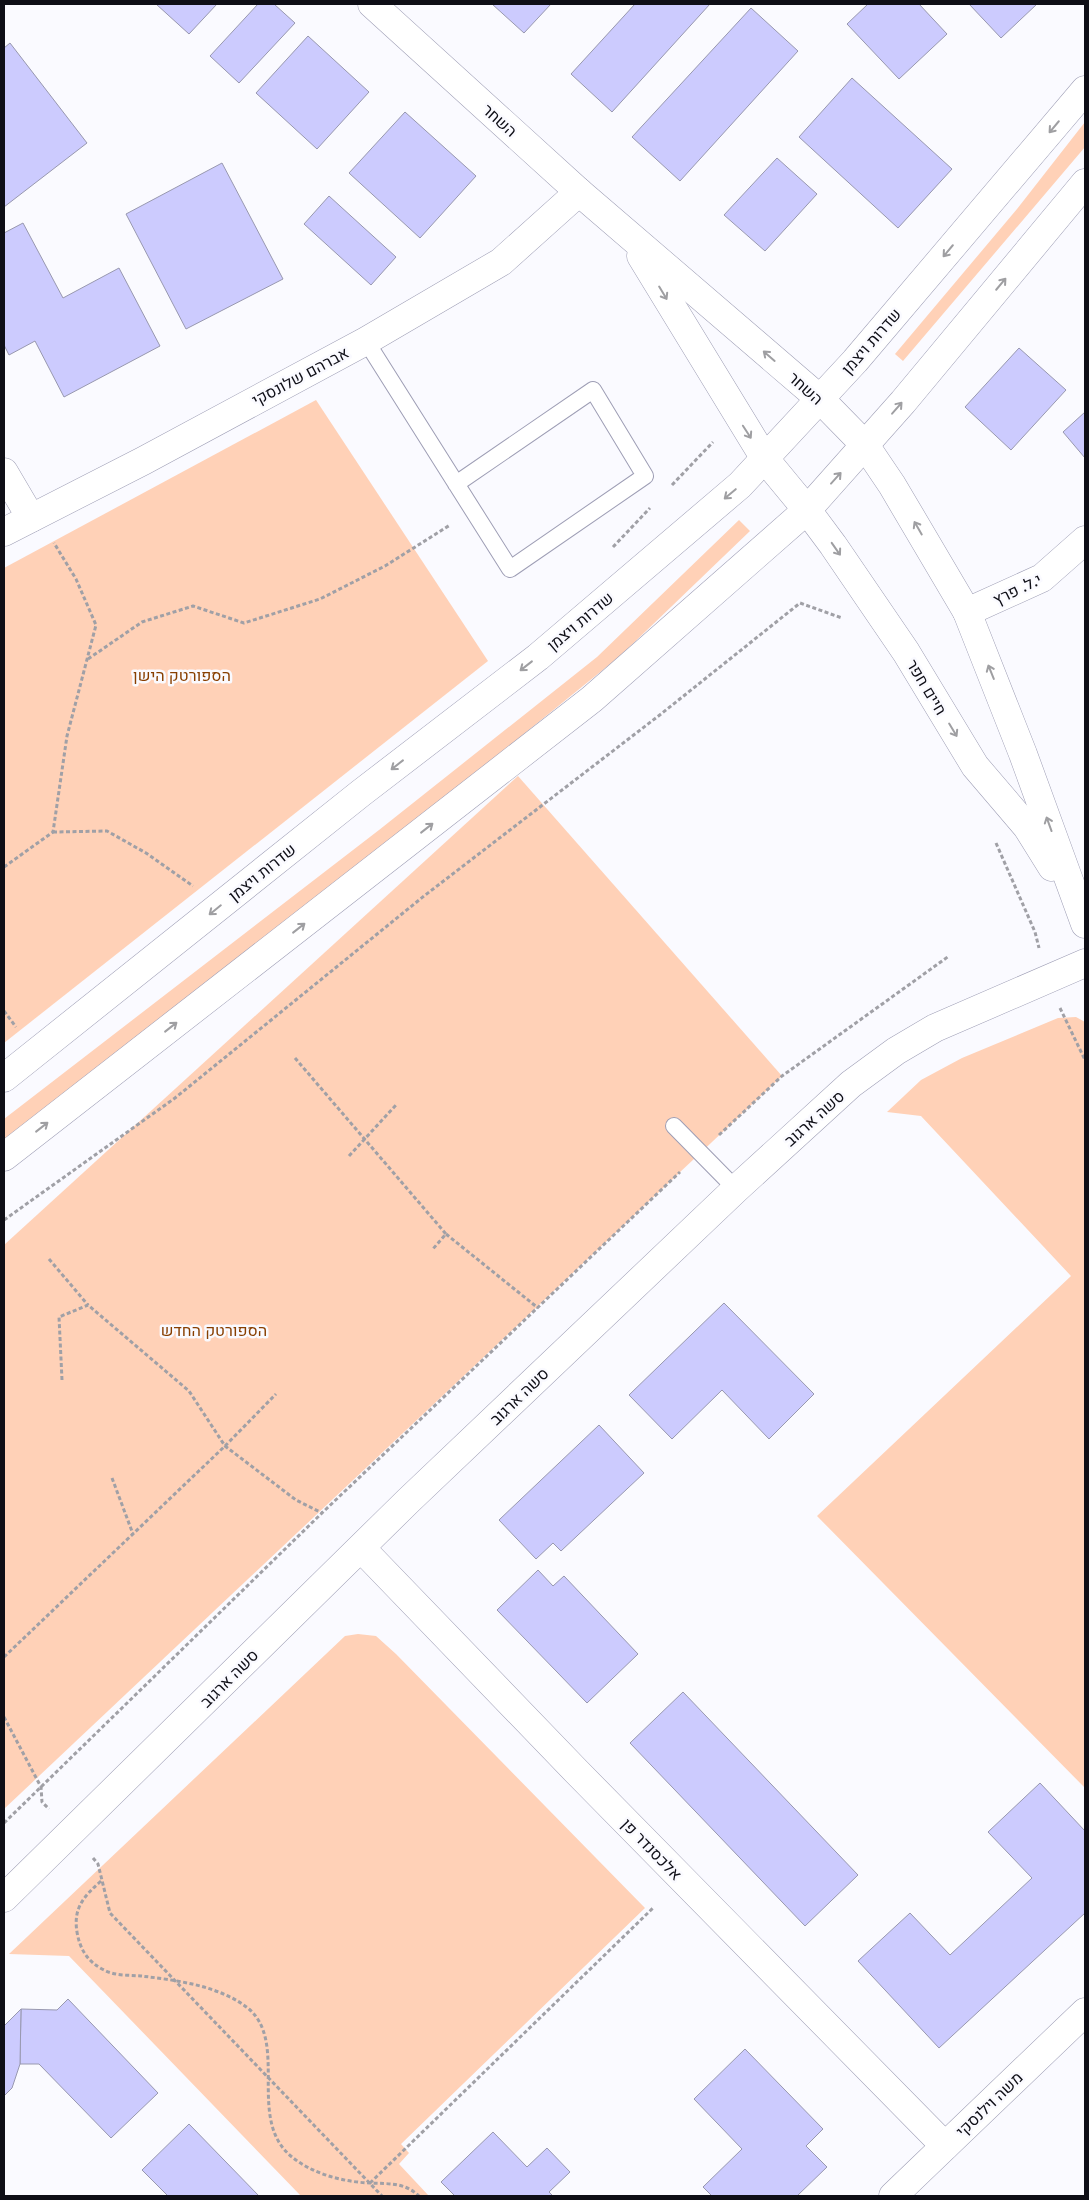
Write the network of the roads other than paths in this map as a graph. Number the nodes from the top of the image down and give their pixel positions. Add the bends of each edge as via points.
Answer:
1 (372, 4) edge
2 (1085, 90) edge
3 (1085, 183) edge
4 (579, 192) junction
5 (629, 236) junction
6 (366, 340) junction
7 (820, 399) junction
8 (865, 446) junction
9 (765, 460) junction
10 (4, 472) edge
11 (456, 484) junction
12 (807, 510) junction
13 (31, 518) junction
14 (4, 532) edge
15 (1085, 540) edge
16 (967, 612) junction
17 (1085, 922) edge
18 (1085, 963) edge
19 (4, 1078) edge
20 (674, 1126) dead end
21 (4, 1157) edge
22 (736, 1189) junction
23 (362, 1548) junction
24 (4, 1898) edge
25 (1085, 2012) edge
26 (946, 2146) junction
27 (893, 2196) edge

1 - 4 street, השחר
2 -> 7 street, שדרות ויצמן
8 -> 3 street
4 - 5 street, השחר
4 - 6 street, אברהם שלונסקי via 501,262
7 -> 5 street, השחר
5 -> 9 street, השחר
6 - 11 lane
6 - 13 street, אברהם שלונסקי via 143,462
7 - 8 street, השחר
7 - 9 street, שדרות ויצמן
12 -> 8 street
16 -> 8 street, חיים חפר via 892,485
9 - 12 street, חיים חפר
9 -> 19 street, שדרות ויצמן via 538,657 361,793
10 - 13 street
11 - 11 lane via 510,569 646,476 593,390
12 -> 17 street, חיים חפר via 906,652 975,766 1027,826
21 -> 12 street via 592,699
13 - 14 street, אברהם שלונסקי
15 - 16 street, י.ל. פרץ via 1042,578
17 -> 16 street, חיים חפר
18 - 22 street, סשה ארגוב via 935,1028 896,1052 851,1084
20 - 22 lane
22 - 23 street, סשה ארגוב
23 - 24 street, סשה ארגוב
23 - 26 street, אלכסנדר פן via 584,1779
25 - 26 street, משה וילנסקי
26 - 27 street, משה וילנסקי

